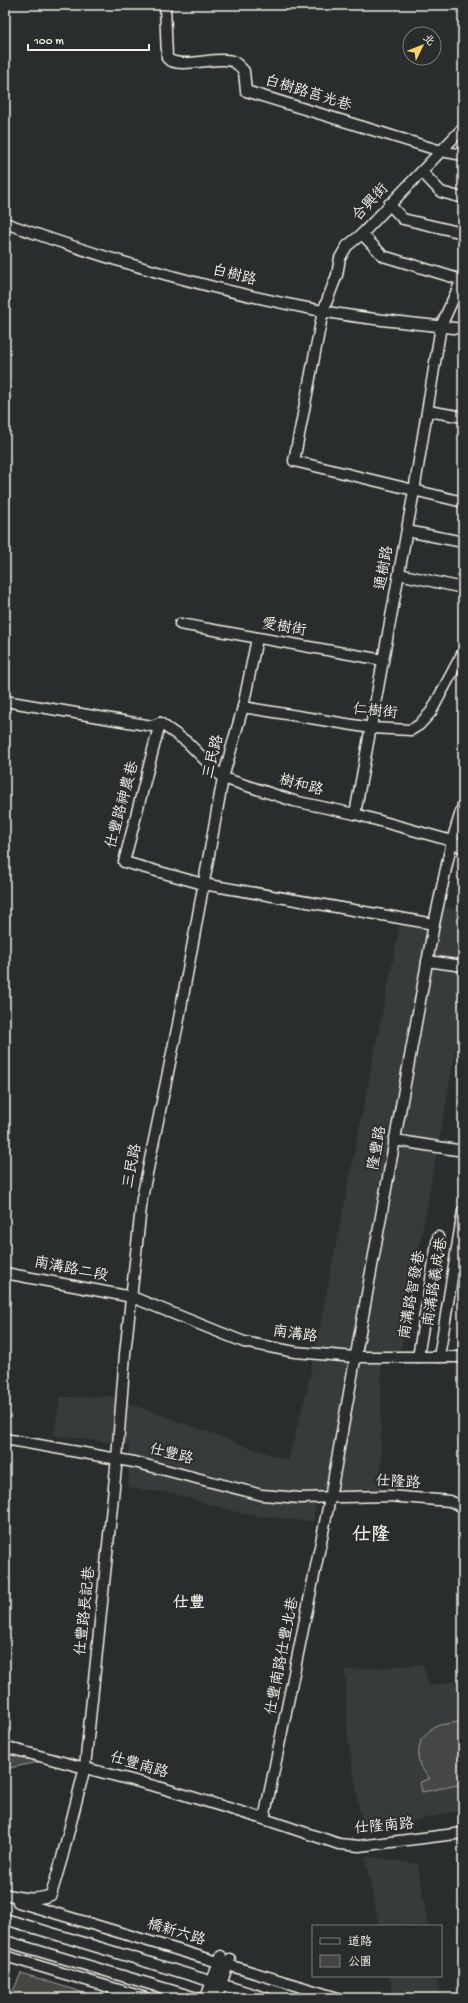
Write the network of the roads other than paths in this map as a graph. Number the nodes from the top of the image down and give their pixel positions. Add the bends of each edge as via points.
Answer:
1 (165, 5) edge
2 (463, 128) edge
3 (441, 151) junction
4 (463, 155) edge
5 (422, 172) junction
6 (463, 198) edge
7 (389, 204) junction
8 (5, 223) edge
9 (463, 233) edge
10 (362, 234) junction
11 (462, 279) edge
12 (324, 311) junction
13 (441, 326) junction
14 (463, 329) edge
15 (428, 411) junction
16 (463, 417) edge
17 (414, 491) junction
18 (463, 502) edge
19 (407, 531) junction
20 (463, 542) edge
21 (399, 574) junction
22 (463, 588) edge
23 (180, 624) dead end
24 (257, 638) junction
25 (463, 652) edge
26 (383, 660) junction
27 (5, 701) edge
28 (243, 707) junction
29 (160, 722) junction
30 (371, 728) junction
31 (224, 778) junction
32 (463, 805) edge
33 (356, 814) junction
34 (452, 841) junction
35 (463, 848) edge
36 (204, 884) junction
37 (434, 924) junction
38 (427, 961) junction
39 (463, 966) edge
40 (394, 1140) junction
41 (463, 1151) edge
42 (463, 1211) edge
43 (438, 1237) dead end
44 (5, 1273) edge
45 (132, 1297) junction
46 (355, 1357) junction
47 (418, 1357) junction
48 (439, 1357) junction
49 (463, 1357) edge
50 (5, 1439) edge
51 (117, 1458) junction
52 (330, 1498) junction
53 (463, 1507) edge
54 (5, 1747) edge
55 (85, 1767) junction
56 (264, 1819) junction
57 (463, 1833) edge
58 (5, 1894) edge
59 (5, 1898) edge
60 (5, 1919) edge
61 (5, 1941) edge
62 (5, 1956) edge
63 (225, 1960) junction
64 (216, 1983) junction
65 (146, 1998) edge
66 (197, 1998) edge
67 (206, 1998) edge
68 (216, 1998) edge
69 (266, 1998) edge
70 (338, 1998) edge

1 - 3 street, 白樹路莒光巷 via 167,58 170,61 234,61 244,71 246,91
2 - 3 street, 合興街
3 - 4 street
3 - 5 street, 合興街
5 - 6 street via 441,192
5 - 7 street, 合興街
7 - 9 street via 403,219
7 - 10 street, 合興街
8 - 12 street, 白樹路 via 166,274 244,295
10 - 11 street via 383,256
10 - 12 street, 合興街 via 347,246 340,258
11 - 13 street, 通樹路
12 - 13 street, 白樹路
12 - 17 street, 合興街 via 294,461
13 - 14 street, 白樹路
13 - 15 street, 通樹路
15 - 16 street
15 - 17 street, 通樹路
17 - 18 street
17 - 19 street, 通樹路
19 - 20 street
19 - 21 street, 通樹路
21 - 22 street
21 - 26 street, 通樹路
23 - 24 street, 愛樹街
24 - 26 street, 愛樹街
24 - 28 street, 三民路
25 - 30 street, 仁樹街 via 431,712 419,725 411,730
26 - 30 street, 通樹路
27 - 29 street via 152,726
28 - 30 street, 仁樹街
28 - 31 street, 三民路
29 - 31 street, 樹和路 via 187,742
29 - 36 street, 仕豐路神農巷 via 124,862
30 - 33 street, 通樹路
31 - 33 street, 樹和路 via 294,801
31 - 36 street, 三民路
32 - 34 street, 隆豐路
33 - 34 street, 樹和路
34 - 35 street, 樹和路
34 - 37 street, 隆豐路
36 - 37 street
36 - 45 street, 三民路 via 142,1198
37 - 38 street, 隆豐路
38 - 39 street
38 - 40 street, 隆豐路
40 - 41 street
40 - 46 street, 隆豐路
42 - 48 street, 南溝路義成巷
43 - 47 street, 南溝路智發巷
44 - 45 street, 南溝路二段
45 - 46 street, 南溝路 via 244,1342 295,1352
45 - 51 street, 三民路 via 121,1387
46 - 47 street, 南溝路
46 - 52 street, 隆豐路
47 - 48 street, 南溝路
48 - 49 street, 南溝路
50 - 51 street, 仕豐路
51 - 52 street, 仕豐路 via 257,1494
51 - 55 street, 仕豐路長記巷
52 - 53 street, 仕隆路 via 390,1496 450,1501
52 - 56 street, 仕豐南路仕豐北巷
54 - 55 street, 仕豐南路
55 - 56 street, 仕豐南路
55 - 58 street, 仕豐路長記巷 via 51,1895 22,1899
56 - 57 street, 仕隆南路 via 339,1844 359,1846
59 - 63 street, 橋新六路
60 - 64 street
61 - 66 street
62 - 65 street
63 - 64 street
63 - 70 street, 橋新六路
64 - 67 street
64 - 68 street
64 - 69 street

